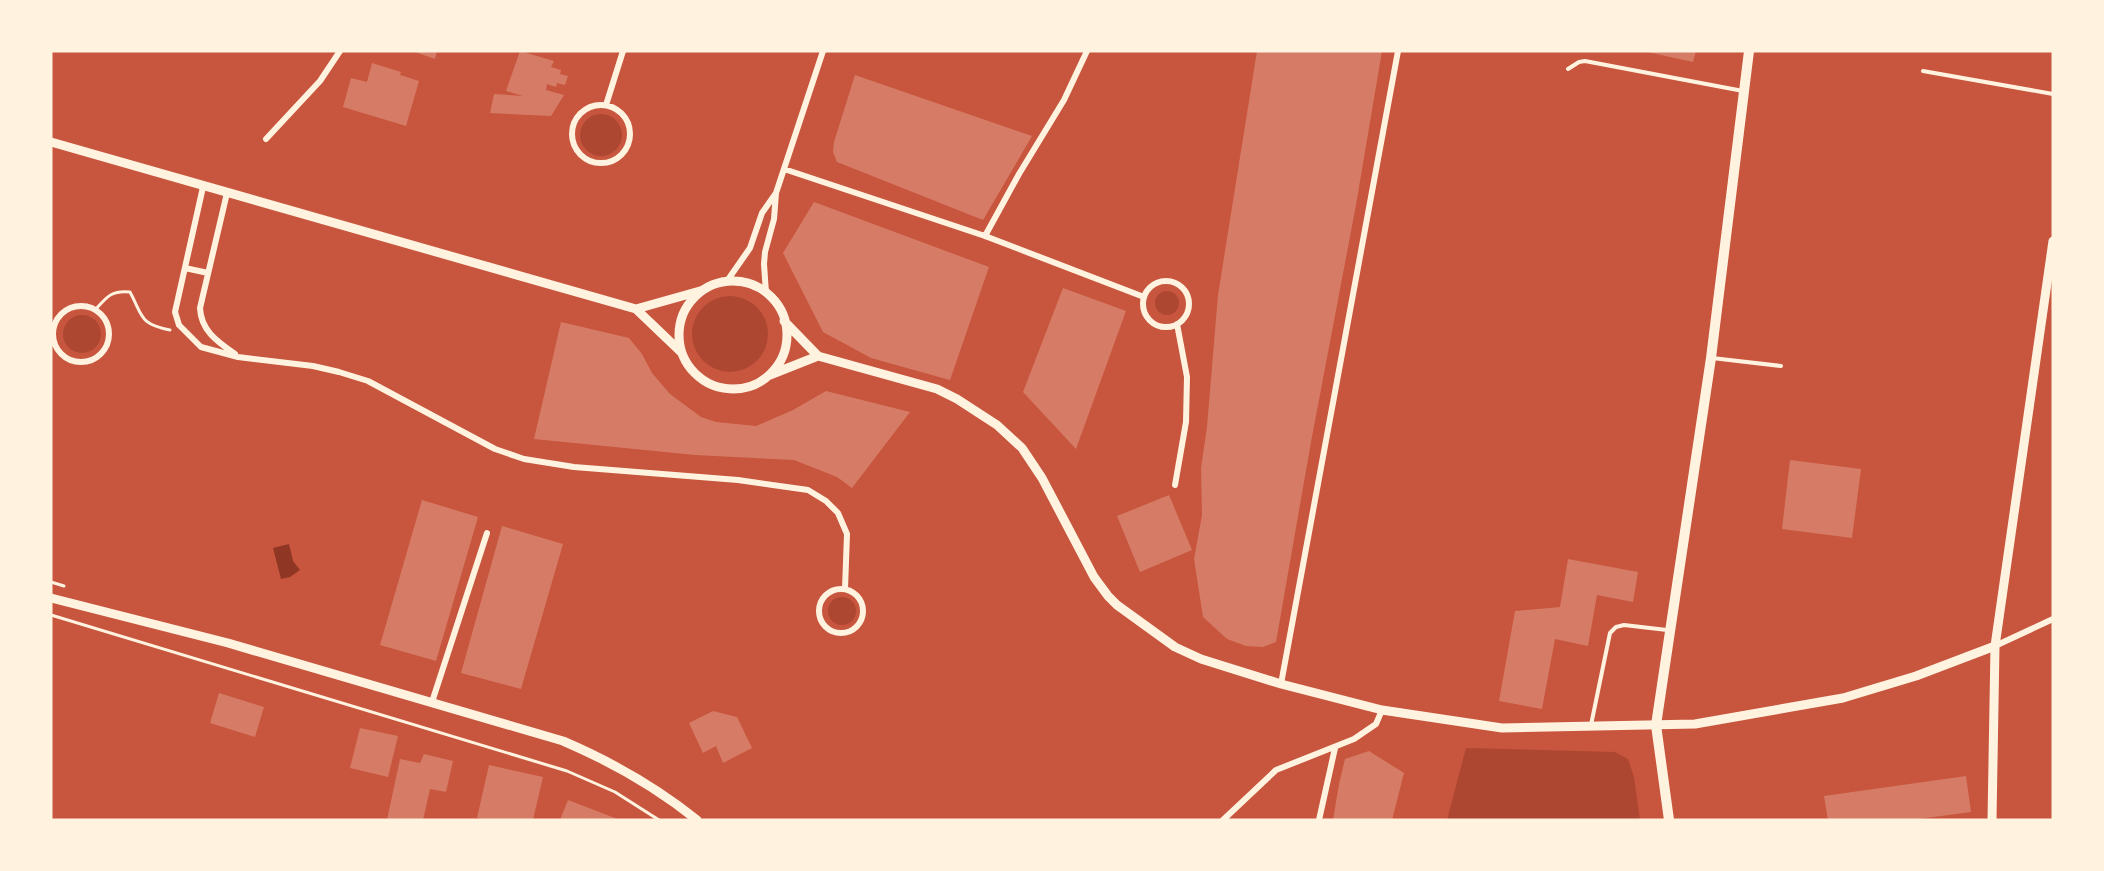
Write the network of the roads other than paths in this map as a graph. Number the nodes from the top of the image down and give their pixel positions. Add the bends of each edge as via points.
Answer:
1 (340, 51) edge
2 (623, 51) edge
3 (822, 51) edge
4 (1087, 51) edge
5 (1398, 51) edge
6 (1749, 51) edge
7 (1569, 69) dead end
8 (1923, 70) dead end
9 (1743, 91) junction
10 (2053, 94) edge
11 (606, 105) junction
12 (266, 139) dead end
13 (51, 142) edge
14 (784, 169) junction
15 (203, 187) junction
16 (227, 193) junction
17 (776, 193) junction
18 (985, 236) junction
19 (2053, 241) edge
20 (184, 268) junction
21 (208, 273) junction
22 (727, 281) junction
23 (704, 290) junction
24 (766, 293) junction
25 (1144, 297) junction
26 (636, 309) junction
27 (784, 321) junction
28 (1177, 324) junction
29 (52, 332) edge
30 (682, 353) junction
31 (818, 356) junction
32 (237, 357) junction
33 (1712, 358) junction
34 (1781, 366) dead end
35 (767, 376) junction
36 (1175, 485) dead end
37 (487, 533) dead end
38 (845, 589) junction
39 (51, 598) edge
40 (2053, 619) edge
41 (1671, 631) junction
42 (1995, 646) junction
43 (1281, 684) junction
44 (432, 702) junction
45 (1382, 710) junction
46 (1656, 726) junction
47 (1591, 727) junction
48 (1335, 748) junction
49 (697, 820) edge
50 (1223, 820) edge
51 (1319, 820) edge
52 (1669, 820) edge
53 (1992, 820) edge

1 - 12 street via 320,81
2 - 11 street
3 - 14 street
4 - 18 street via 1064,100
5 - 43 street
6 - 9 main road
7 - 9 lane via 1585,60
8 - 10 lane
9 - 33 main road
11 - 11 street via 587,108 574,123 572,133 578,152 595,162 613,160 626,148 629,139 630,130 622,114
13 - 15 street
14 - 17 street
14 - 18 street
15 - 16 street
15 - 20 street
16 - 21 street
16 - 26 street
17 - 22 street via 762,213 747,253
17 - 24 street via 765,252
18 - 25 street
19 - 42 street
20 - 21 street
20 - 32 street via 175,312 180,325 201,347
21 - 32 street via 200,308 203,324 214,339
22 - 23 street
22 - 24 street via 744,282
23 - 26 street
23 - 30 street via 692,300 681,322
24 - 27 street
25 - 28 street via 1144,312 1153,324
25 - 28 street via 1160,281 1168,280 1182,287 1189,301 1186,315
26 - 30 street
27 - 31 street
27 - 35 street via 785,347 779,363
28 - 36 street via 1187,377 1186,422
29 - 29 street via 59,316 70,308 83,306 95,310 105,320 108,337 103,350 93,359 78,362 65,357
30 - 35 street via 695,373 715,386 739,389
31 - 35 street
31 - 43 street via 937,389 998,425 1022,448 1042,478 1094,577 1117,605 1183,651
32 - 38 street via 313,366 355,376 495,449 524,459 808,490 838,513 847,534
33 - 34 lane
33 - 41 main road
37 - 44 street
38 - 38 street via 827,593 818,610 825,627 836,633 853,630 862,615 859,598
39 - 44 street
40 - 42 street
41 - 46 main road
41 - 47 lane via 1624,625 1610,633
42 - 46 street via 1843,698 1695,724
42 - 53 street
43 - 45 street
44 - 49 street via 563,741 599,757 637,777
45 - 47 street via 1502,728
45 - 48 street via 1376,723
46 - 47 street
46 - 52 main road
48 - 50 street via 1276,770
48 - 51 street

